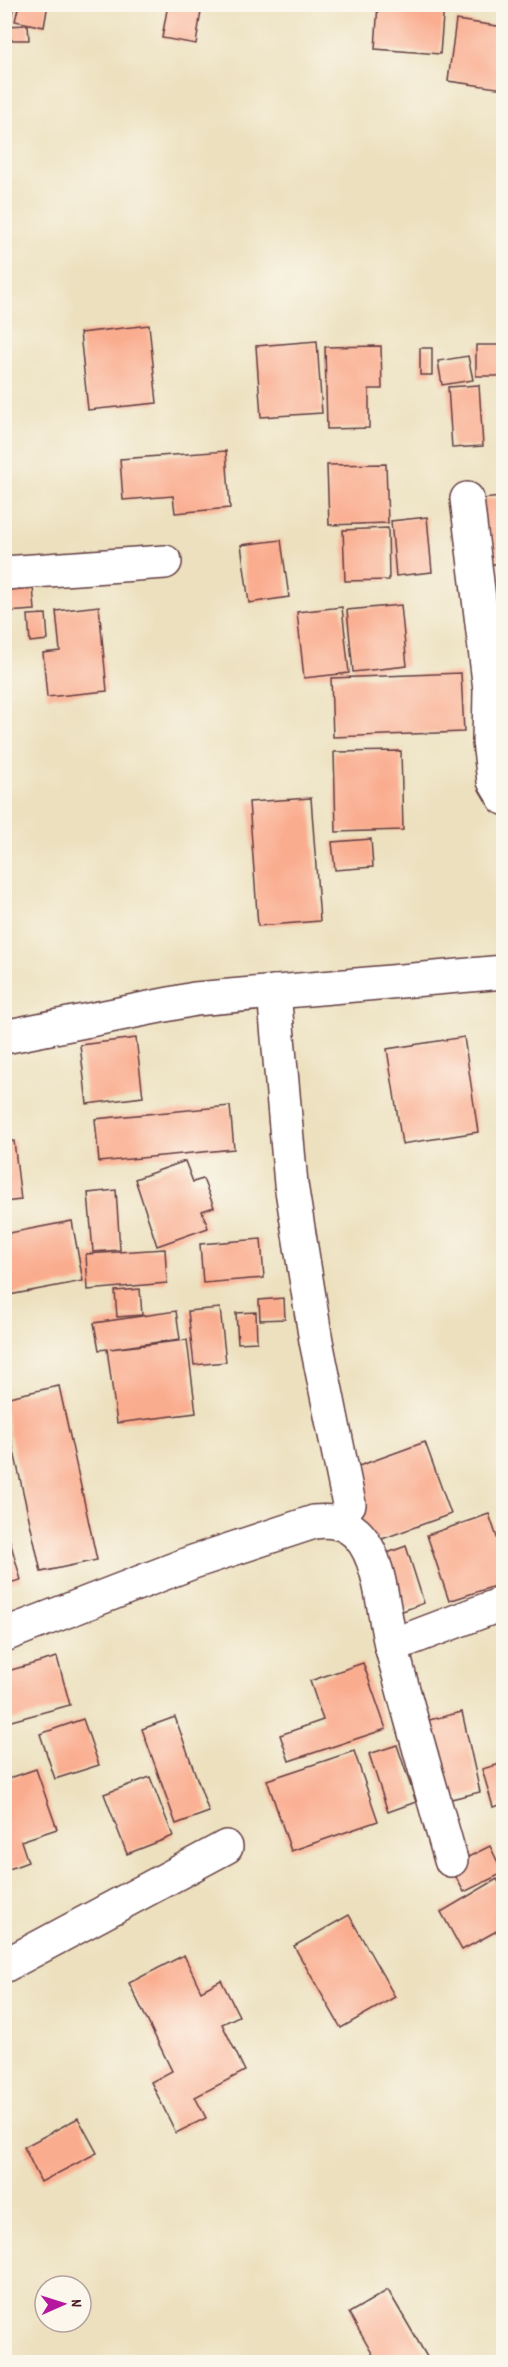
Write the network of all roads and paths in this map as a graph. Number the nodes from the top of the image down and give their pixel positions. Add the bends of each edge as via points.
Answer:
1 (467, 499) dead end
2 (165, 562) dead end
3 (4, 573) edge
4 (504, 798) edge
5 (504, 972) edge
6 (274, 992) junction
7 (4, 1037) edge
8 (349, 1504) dead end
9 (504, 1603) edge
10 (4, 1635) edge
11 (391, 1647) junction
12 (226, 1847) dead end
13 (451, 1860) dead end
14 (4, 1966) edge

1 - 4 street via 490,690 489,742 494,781
2 - 3 street
5 - 6 street
6 - 7 street via 195,999
6 - 8 street via 291,1184 316,1341
9 - 11 street
10 - 11 street via 193,1562 329,1520 345,1525 360,1537 374,1563
11 - 13 street
12 - 14 street

